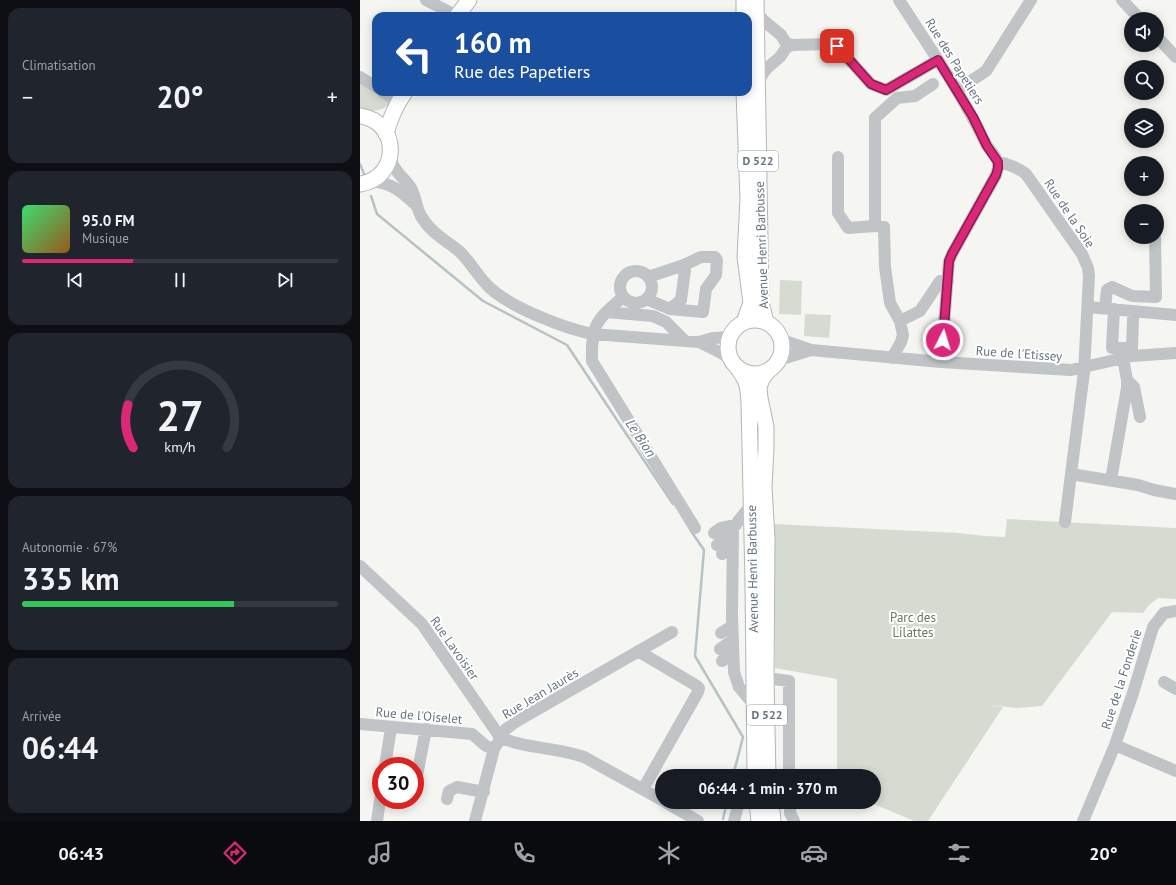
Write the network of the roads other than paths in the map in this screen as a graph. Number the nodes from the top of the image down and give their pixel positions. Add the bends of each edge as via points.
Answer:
1 (426, 0) edge
2 (899, 0) edge
3 (1031, 0) edge
4 (1122, 0) edge
5 (462, 8) edge
6 (1133, 12) edge
7 (752, 13) edge
8 (752, 43) edge
9 (1164, 44) edge
10 (792, 45) junction
11 (1176, 57) edge
12 (938, 60) junction
13 (360, 77) edge
14 (758, 83) junction
15 (372, 84) edge
16 (933, 84) dead end
17 (957, 90) junction
18 (744, 96) edge
19 (402, 97) edge
20 (363, 116) edge
21 (386, 134) junction
22 (838, 157) dead end
23 (390, 158) junction
24 (998, 162) junction
25 (366, 183) edge
26 (416, 205) junction
27 (875, 226) junction
28 (1158, 244) edge
29 (684, 265) junction
30 (648, 277) junction
31 (948, 281) junction
32 (623, 297) junction
33 (646, 299) junction
34 (1088, 307) junction
35 (670, 308) junction
36 (1110, 309) junction
37 (606, 312) junction
38 (1176, 315) edge
39 (1133, 319) dead end
40 (900, 321) junction
41 (744, 322) junction
42 (766, 322) junction
43 (592, 334) junction
44 (730, 337) junction
45 (782, 340) junction
46 (685, 341) junction
47 (699, 342) junction
48 (811, 350) junction
49 (1176, 353) edge
50 (1129, 354) junction
51 (892, 358) junction
52 (779, 360) junction
53 (941, 362) junction
54 (734, 363) junction
55 (1084, 367) junction
56 (768, 371) junction
57 (1127, 380) junction
58 (1140, 417) dead end
59 (1071, 474) junction
60 (1111, 480) junction
61 (1176, 494) edge
62 (751, 505) junction
63 (1065, 522) dead end
64 (695, 528) dead end
65 (360, 566) edge
66 (1176, 611) edge
67 (672, 632) dead end
68 (638, 651) junction
69 (766, 678) junction
70 (1164, 682) dead end
71 (1176, 689) edge
72 (754, 705) junction
73 (360, 724) edge
74 (391, 728) junction
75 (426, 729) junction
76 (500, 737) junction
77 (1115, 745) junction
78 (494, 749) junction
79 (386, 757) edge
80 (421, 757) edge
81 (755, 759) junction
82 (751, 769) edge
83 (755, 769) edge
84 (768, 769) edge
85 (789, 769) edge
86 (1176, 771) edge
87 (643, 789) junction
88 (484, 792) junction
89 (655, 796) edge
90 (447, 799) dead end
91 (379, 809) edge
92 (677, 809) edge
93 (738, 809) edge
94 (758, 809) edge
95 (772, 809) edge
96 (790, 809) edge
97 (377, 821) edge
98 (475, 821) edge
99 (698, 821) edge
100 (734, 821) edge
101 (759, 821) edge
102 (773, 821) edge
103 (794, 821) edge
104 (1083, 821) edge

1 - 5 street
2 - 12 street, Rue des Papetiers
3 - 17 street via 986,71
4 - 6 street
7 - 10 street via 786,43
8 - 14 main road, Avenue Henri Barbusse / D 522
9 - 11 street
10 - 12 street via 837,46 871,84 886,90
10 - 14 street via 766,69
12 - 17 street, Rue des Papetiers
13 - 15 street
14 - 42 main road, Avenue Henri Barbusse / D 522 via 761,303
16 - 27 street via 915,96 897,98 874,118
17 - 24 street, Rue des Papetiers
18 - 41 main road, Avenue Henri Barbusse / D 522 via 748,199 745,257 751,303
19 - 20 main road via 385,112
19 - 21 main road via 391,117
20 - 21 main road via 374,120
21 - 23 main road via 391,150
22 - 27 street via 838,213 848,228
23 - 25 main road via 380,176
23 - 26 street via 398,173 411,187
24 - 31 street via 996,175 949,261
24 - 34 street, Rue de la Soie via 1008,163 1026,174 1082,254 1089,276
25 - 26 street via 382,182 394,186
26 - 43 street via 429,228 458,251 477,276 505,300 560,324
27 - 40 street via 884,227 885,267 890,303
28 - 36 street via 1156,297 1132,296 1112,287 1107,290
29 - 30 street
29 - 35 street via 681,300
29 - 35 street via 701,257 716,257 716,275 706,289 703,312
30 - 32 street via 642,272 634,271 622,277 620,289
30 - 33 street via 652,285 651,293
31 - 40 street via 940,281 920,311
31 - 53 street
32 - 33 street via 630,302 638,303
32 - 37 street
33 - 35 street
34 - 36 street
34 - 55 street, Rue de la Soie
36 - 38 street
36 - 50 street via 1112,348
37 - 43 street
37 - 46 street via 653,316 666,322
39 - 50 street
40 - 51 street via 903,339
41 - 42 main road
41 - 44 main road
42 - 45 main road via 777,331
43 - 46 street
43 - 64 street via 592,361
44 - 47 street
44 - 54 main road via 728,347
45 - 48 street, Rue de l'Etissey
45 - 52 main road
46 - 47 street
47 - 54 street via 722,353
48 - 51 street, Rue de l'Etissey
48 - 52 street, Rue de l'Etissey
49 - 50 street, Rue de l'Etissey
50 - 55 street, Rue de l'Etissey
50 - 57 street
51 - 53 street, Rue de l'Etissey
52 - 56 main road
53 - 55 street, Rue de l'Etissey via 1072,370
54 - 56 main road via 746,372 757,374
54 - 62 main road, Avenue Henri Barbusse / D 522 via 744,376 748,388
55 - 59 street, Rue de la Soie
56 - 69 main road, Avenue Henri Barbusse / D 522 via 759,388 766,434
57 - 58 street via 1134,387
57 - 60 street via 1128,388
59 - 60 street
59 - 63 street, Rue de la Soie
60 - 61 street
62 - 72 main road, Avenue Henri Barbusse / D 522
62 - 72 street via 727,592 734,672 740,687
65 - 76 street, Rue Lavoisier via 422,624
66 - 77 street, Rue de la Fonderie via 1164,613 1152,627
67 - 68 street, Rue Jean Jaurès
68 - 76 street, Rue Jean Jaurès via 517,721
68 - 87 street via 698,688
69 - 84 main road, Avenue Henri Barbusse / D 522
69 - 85 street via 789,680
70 - 71 street
72 - 81 main road, Avenue Henri Barbusse / D 522
73 - 74 street, Rue de l'Oiselet
74 - 75 street, Rue de l'Oiselet
74 - 79 street
75 - 78 street, Rue de l'Oiselet via 472,734 486,746
75 - 80 street
76 - 78 street, Rue Jean Jaurès
76 - 87 street via 510,742 570,752 584,757
77 - 86 street
77 - 104 street, Rue de la Fonderie
78 - 88 street, Rue Jean Jaurès
81 - 82 street
81 - 83 main road, Avenue Henri Barbusse / D 522
87 - 89 street
88 - 90 street via 456,787 449,790
88 - 98 street, Rue Jean Jaurès
91 - 97 street
92 - 99 street
93 - 100 street
94 - 101 main road
95 - 102 main road
96 - 103 street

